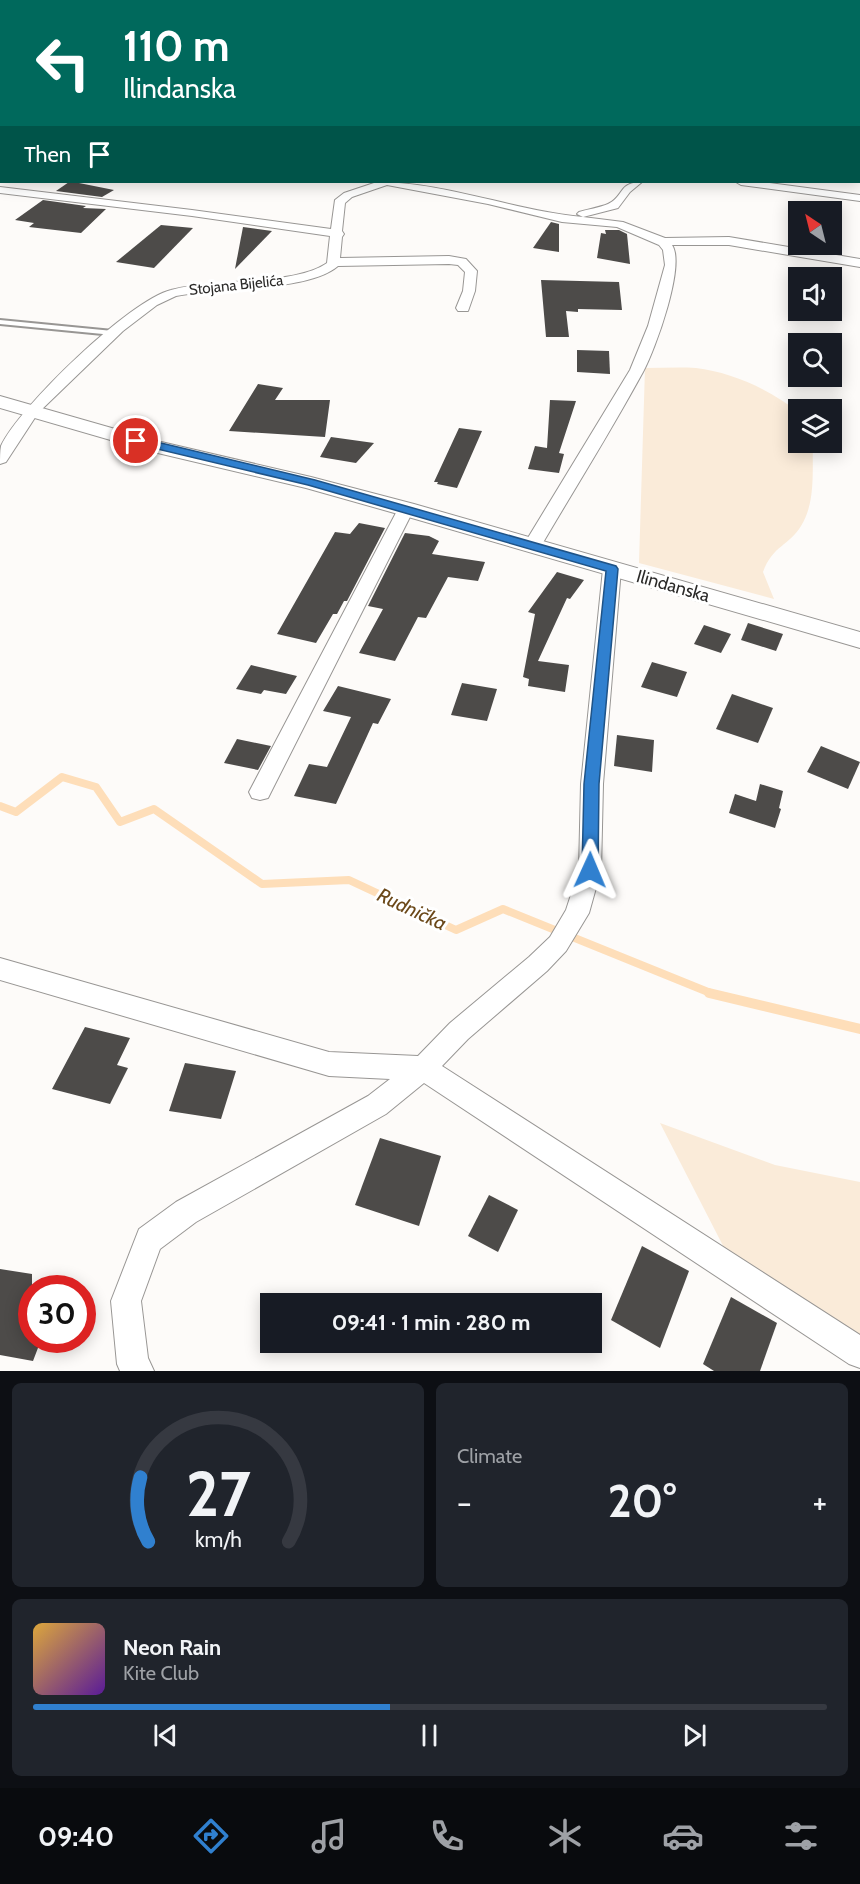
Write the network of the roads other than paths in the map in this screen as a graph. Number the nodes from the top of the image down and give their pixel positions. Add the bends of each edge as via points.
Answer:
1 (37, 183) edge
2 (383, 183) edge
3 (390, 183) edge
4 (636, 183) edge
5 (748, 183) edge
6 (0, 190) edge
7 (22, 193) junction
8 (860, 198) edge
9 (545, 215) junction
10 (338, 234) junction
11 (663, 242) junction
12 (333, 262) junction
13 (860, 263) edge
14 (464, 308) dead end
15 (0, 322) edge
16 (113, 333) junction
17 (0, 402) edge
18 (33, 410) junction
19 (0, 459) edge
20 (406, 509) junction
21 (532, 546) junction
22 (612, 569) junction
23 (860, 640) edge
24 (260, 792) dead end
25 (0, 969) edge
26 (423, 1068) junction
27 (860, 1353) edge
28 (138, 1371) edge

1 - 7 street
2 - 10 street via 339,202
3 - 9 street
4 - 9 street via 606,210
5 - 8 street
6 - 7 street
7 - 10 street
9 - 11 street via 619,224
10 - 12 street
11 - 13 street via 729,241
11 - 21 street via 669,250 671,265 655,326 637,369
12 - 14 street, Stojana Bijelića via 462,262 471,271
12 - 16 street, Stojana Bijelića via 305,278 172,293 152,302
15 - 16 lane
16 - 18 street, Stojana Bijelića
17 - 18 street, Ilindanska
18 - 19 street, Stojana Bijelića
18 - 20 street, Ilindanska via 152,446
20 - 21 street, Ilindanska
20 - 24 street
21 - 22 street, Ilindanska
22 - 23 street, Ilindanska
22 - 26 street via 592,784 590,870 577,914 558,944
25 - 26 street via 329,1064
26 - 27 street
26 - 28 street via 377,1105 186,1212 149,1239 126,1301 133,1364

